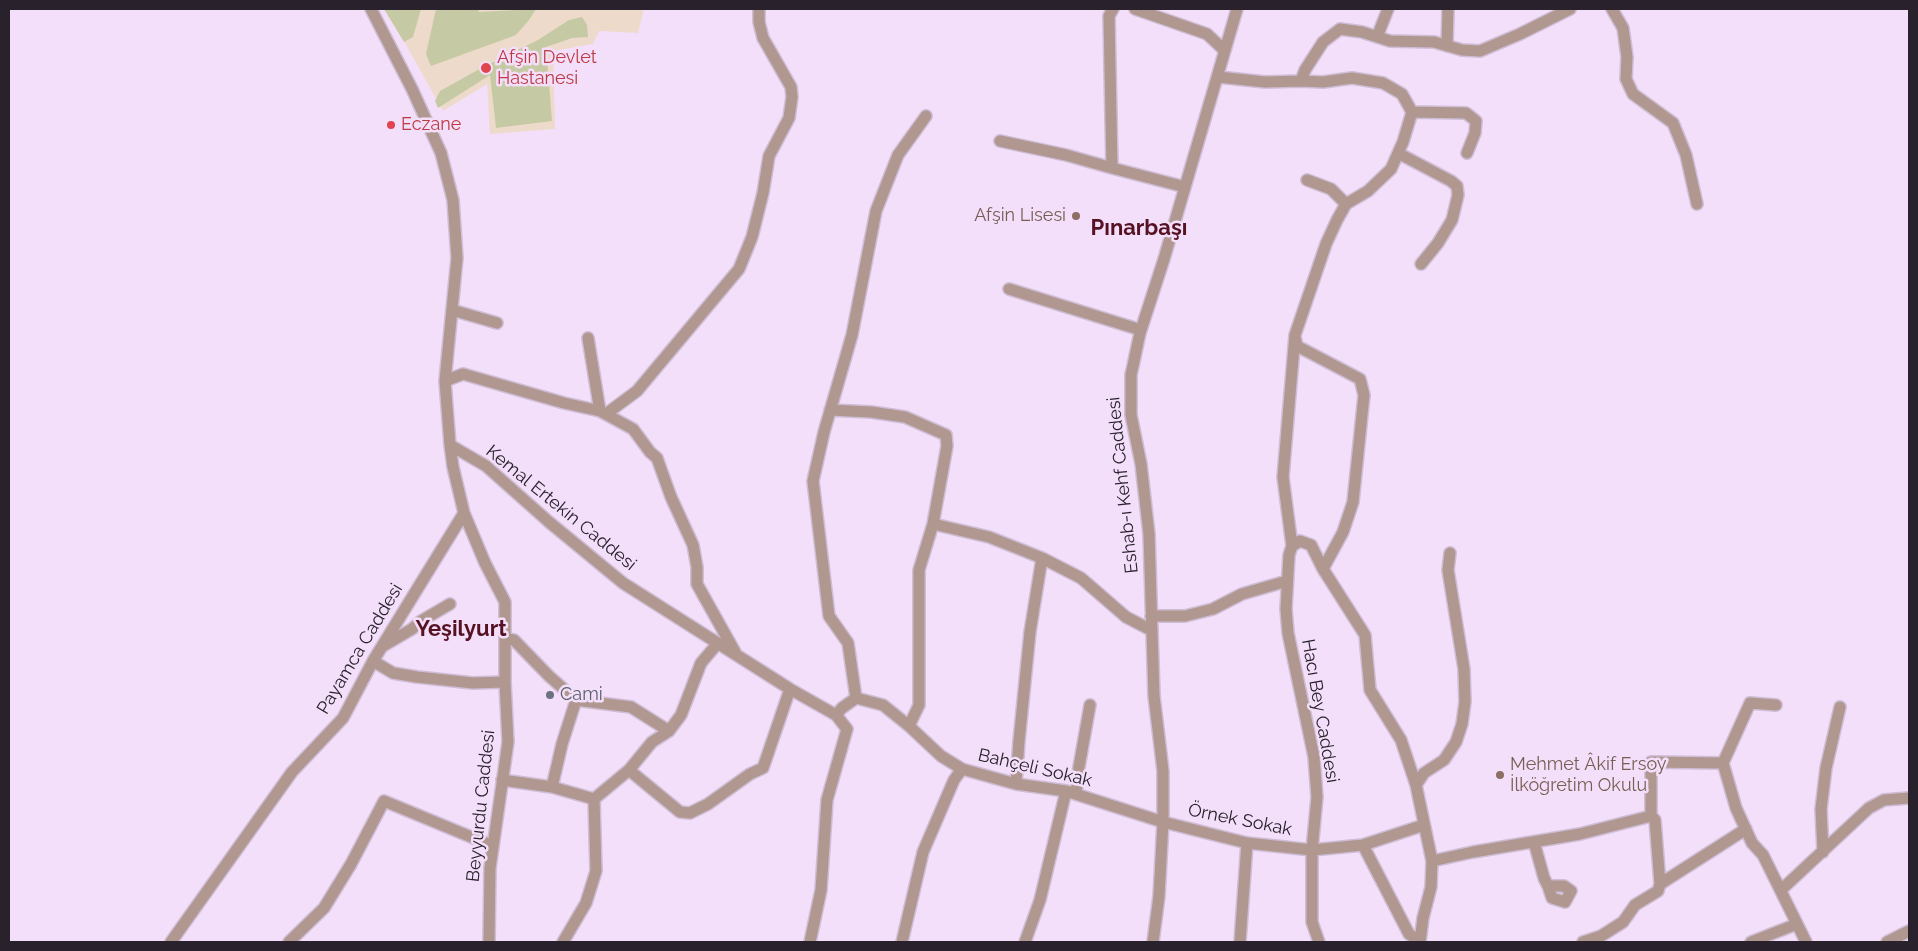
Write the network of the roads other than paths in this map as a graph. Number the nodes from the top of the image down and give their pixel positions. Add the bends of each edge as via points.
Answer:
1 (371, 9) edge
2 (759, 9) edge
3 (1113, 9) edge
4 (1135, 9) edge
5 (1237, 9) edge
6 (1388, 9) edge
7 (1448, 9) edge
8 (1570, 9) edge
9 (1612, 9) edge
10 (1377, 37) junction
11 (1447, 46) junction
12 (1224, 50) junction
13 (1218, 77) junction
14 (1301, 81) junction
15 (1412, 112) junction
16 (926, 116) dead end
17 (1000, 141) dead end
18 (1398, 153) junction
19 (1468, 153) dead end
20 (1112, 168) junction
21 (1307, 180) dead end
22 (1185, 187) junction
23 (1346, 204) junction
24 (1697, 204) dead end
25 (1421, 264) dead end
26 (1009, 290) dead end
27 (452, 310) junction
28 (497, 323) dead end
29 (1141, 330) junction
30 (1295, 335) junction
31 (588, 338) dead end
32 (444, 380) junction
33 (830, 410) junction
34 (603, 413) junction
35 (450, 445) junction
36 (464, 513) junction
37 (933, 524) junction
38 (1292, 546) junction
39 (1450, 553) dead end
40 (1042, 558) junction
41 (1323, 569) junction
42 (1287, 581) junction
43 (450, 604) dead end
44 (1151, 616) junction
45 (1152, 630) junction
46 (506, 639) junction
47 (718, 643) junction
48 (382, 647) junction
49 (736, 654) junction
50 (374, 661) junction
51 (505, 682) junction
52 (790, 689) junction
53 (856, 698) junction
54 (576, 700) junction
55 (1090, 705) dead end
56 (1776, 705) dead end
57 (1840, 707) dead end
58 (836, 715) junction
59 (909, 726) junction
60 (669, 731) junction
61 (1723, 763) junction
62 (962, 769) junction
63 (629, 770) junction
64 (502, 780) junction
65 (1016, 784) junction
66 (1416, 785) junction
67 (552, 787) junction
68 (1071, 793) junction
69 (1909, 798) edge
70 (594, 799) junction
71 (1651, 816) junction
72 (1163, 822) junction
73 (1424, 825) junction
74 (1746, 829) junction
75 (1534, 842) junction
76 (1247, 843) junction
77 (1363, 845) junction
78 (494, 846) junction
79 (1312, 850) junction
80 (1823, 852) junction
81 (1432, 861) junction
82 (1565, 883) dead end
83 (1660, 884) junction
84 (1781, 890) junction
85 (1797, 924) junction
86 (1909, 931) edge
87 (171, 942) edge
88 (289, 942) edge
89 (489, 942) edge
90 (563, 942) edge
91 (810, 942) edge
92 (902, 942) edge
93 (1025, 942) edge
94 (1153, 942) edge
95 (1240, 942) edge
96 (1318, 942) edge
97 (1419, 942) edge
98 (1584, 942) edge
99 (1751, 942) edge
100 (1806, 942) edge
101 (1887, 942) edge

1 - 27 street via 441,153 453,200 457,258
2 - 34 street via 763,38 791,87 792,97 788,118 769,156 752,237 739,270 637,391
3 - 20 street via 1109,16
4 - 12 street via 1206,34
5 - 12 street, Eshab-ı Kehf Caddesi
6 - 10 street
7 - 11 street
8 - 11 street via 1480,51
9 - 24 street via 1623,28 1626,78 1633,94 1673,123 1686,156
10 - 11 street
10 - 14 street via 1340,29 1323,42
12 - 13 street, Eshab-ı Kehf Caddesi
13 - 14 street via 1265,82
13 - 22 street, Eshab-ı Kehf Caddesi
14 - 15 street via 1352,78 1383,83 1402,94
15 - 18 street
15 - 19 street via 1466,113 1476,121
16 - 33 street via 898,155 876,211 852,335
17 - 20 street
18 - 23 street via 1391,169 1368,191
18 - 25 street via 1452,180 1457,186 1452,220
20 - 22 street
21 - 23 street via 1330,188
22 - 29 street, Eshab-ı Kehf Caddesi
23 - 30 street, Hacı Bey Caddesi via 1326,244
26 - 29 street
27 - 28 street
27 - 32 street
29 - 44 street, Eshab-ı Kehf Caddesi via 1130,376 1131,415 1141,464 1149,534
30 - 38 street, Hacı Bey Caddesi via 1283,477
30 - 41 street via 1298,346 1360,380 1364,395 1353,502 1343,532
31 - 34 street
32 - 34 street via 463,374
32 - 35 street
33 - 37 street via 905,417 946,435 947,446
33 - 53 street via 814,482 829,616 848,643
34 - 49 street via 633,429 657,458 693,545 697,584
35 - 36 street, Beyyurdu Caddesi
35 - 47 street, Kemal Ertekin Caddesi via 486,466 623,582
36 - 46 street, Beyyurdu Caddesi via 505,602
36 - 48 street, Payamca Caddesi
37 - 40 street via 989,537
37 - 59 street via 919,570 919,705
38 - 41 street via 1300,541 1311,545
38 - 42 street, Hacı Bey Caddesi
39 - 66 street via 1448,570 1458,622 1465,702 1456,742 1444,760 1424,773
40 - 45 street via 1081,578 1126,617
40 - 65 street via 1030,632
41 - 66 street via 1365,635 1370,690 1402,740
42 - 44 street via 1242,594 1213,609 1185,616
42 - 79 street, Hacı Bey Caddesi via 1288,633 1314,764 1317,796
43 - 48 street
44 - 45 street, Eshab-ı Kehf Caddesi
45 - 72 street, Eshab-ı Kehf Caddesi via 1154,696 1163,771
46 - 51 street, Beyyurdu Caddesi
46 - 54 street via 514,640
47 - 49 street, Kemal Ertekin Caddesi
47 - 60 street via 701,663 680,715
48 - 50 street, Payamca Caddesi
49 - 52 street, Kemal Ertekin Caddesi
50 - 51 street via 393,673 417,677 472,683
50 - 87 street, Payamca Caddesi via 343,718 292,772
51 - 64 street, Beyyurdu Caddesi via 508,742
52 - 58 street, Kemal Ertekin Caddesi
52 - 63 street via 763,768 708,804 690,813 680,812
53 - 58 street
53 - 59 street, Bahçeli Sokak via 882,705
54 - 60 street via 631,707
54 - 67 street
55 - 68 street
56 - 61 street via 1750,703
57 - 80 street via 1826,768 1821,809
58 - 91 street via 847,729 827,800 821,890
59 - 62 street, Bahçeli Sokak via 941,756
60 - 63 street via 652,742
61 - 71 street via 1651,762
61 - 74 street via 1736,808
62 - 65 street, Bahçeli Sokak
62 - 92 street via 954,780 923,852
63 - 70 street
64 - 67 street
64 - 78 street, Beyyurdu Caddesi
65 - 68 street, Bahçeli Sokak
66 - 73 street
67 - 70 street
68 - 72 street, Bahçeli Sokak
68 - 93 street
69 - 80 street via 1884,800 1869,808
70 - 90 street via 596,871 586,903
71 - 75 street
71 - 83 street via 1655,820
72 - 76 street, Örnek Sokak
72 - 94 street, Eshab-ı Kehf Caddesi
73 - 77 street, Örnek Sokak
73 - 81 street
74 - 83 street
74 - 84 street
75 - 81 street
75 - 82 street via 1552,898 1565,902 1571,891
76 - 79 street, Örnek Sokak
76 - 95 street
77 - 79 street, Örnek Sokak
77 - 97 street via 1409,934
78 - 88 street via 384,801 324,908
78 - 89 street, Beyyurdu Caddesi via 490,868
79 - 96 street, Hacı Bey Caddesi via 1312,922
80 - 84 street
81 - 97 street
83 - 98 street via 1658,891 1635,905 1623,922
84 - 85 street
85 - 99 street
85 - 100 street
86 - 101 street

